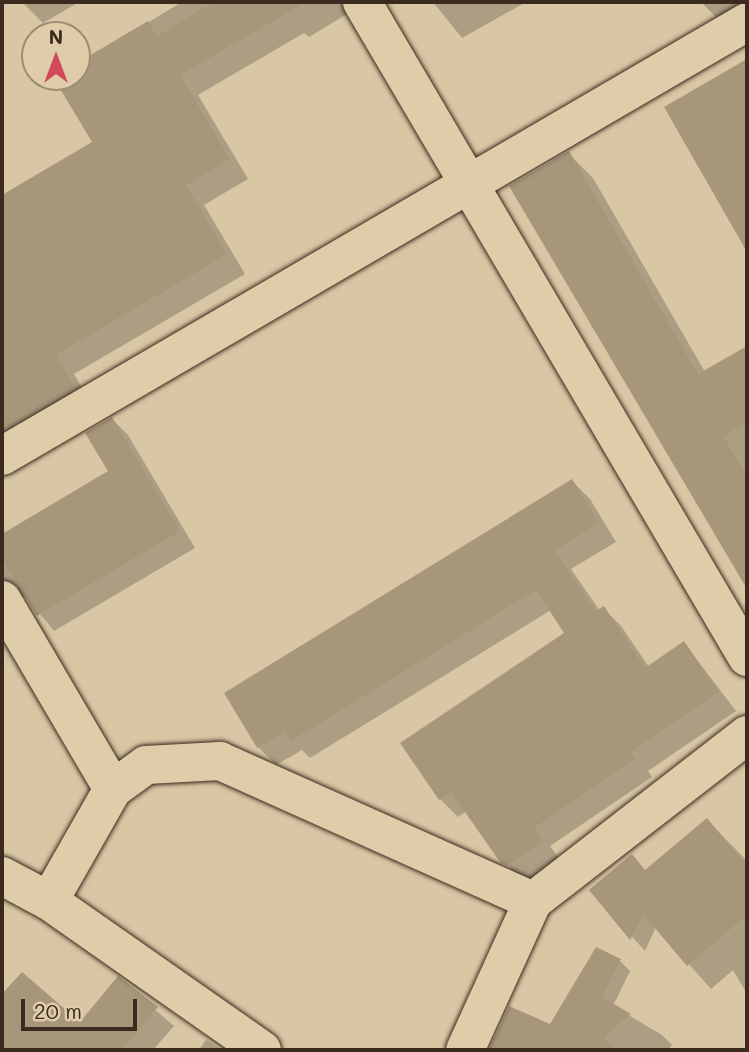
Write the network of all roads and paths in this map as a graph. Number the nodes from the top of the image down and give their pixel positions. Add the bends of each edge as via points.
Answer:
1 (362, 2) edge
2 (747, 22) edge
3 (469, 184) junction
4 (2, 456) edge
5 (2, 600) edge
6 (747, 657) edge
7 (747, 735) edge
8 (113, 789) junction
9 (2, 876) edge
10 (49, 901) junction
11 (533, 901) junction
12 (262, 1050) edge
13 (465, 1050) edge

1 - 3 street
2 - 3 street
3 - 4 street
3 - 6 street
5 - 8 street
7 - 11 street
8 - 10 street
8 - 11 street via 146,765 220,761
9 - 10 street
10 - 12 street
11 - 13 street

